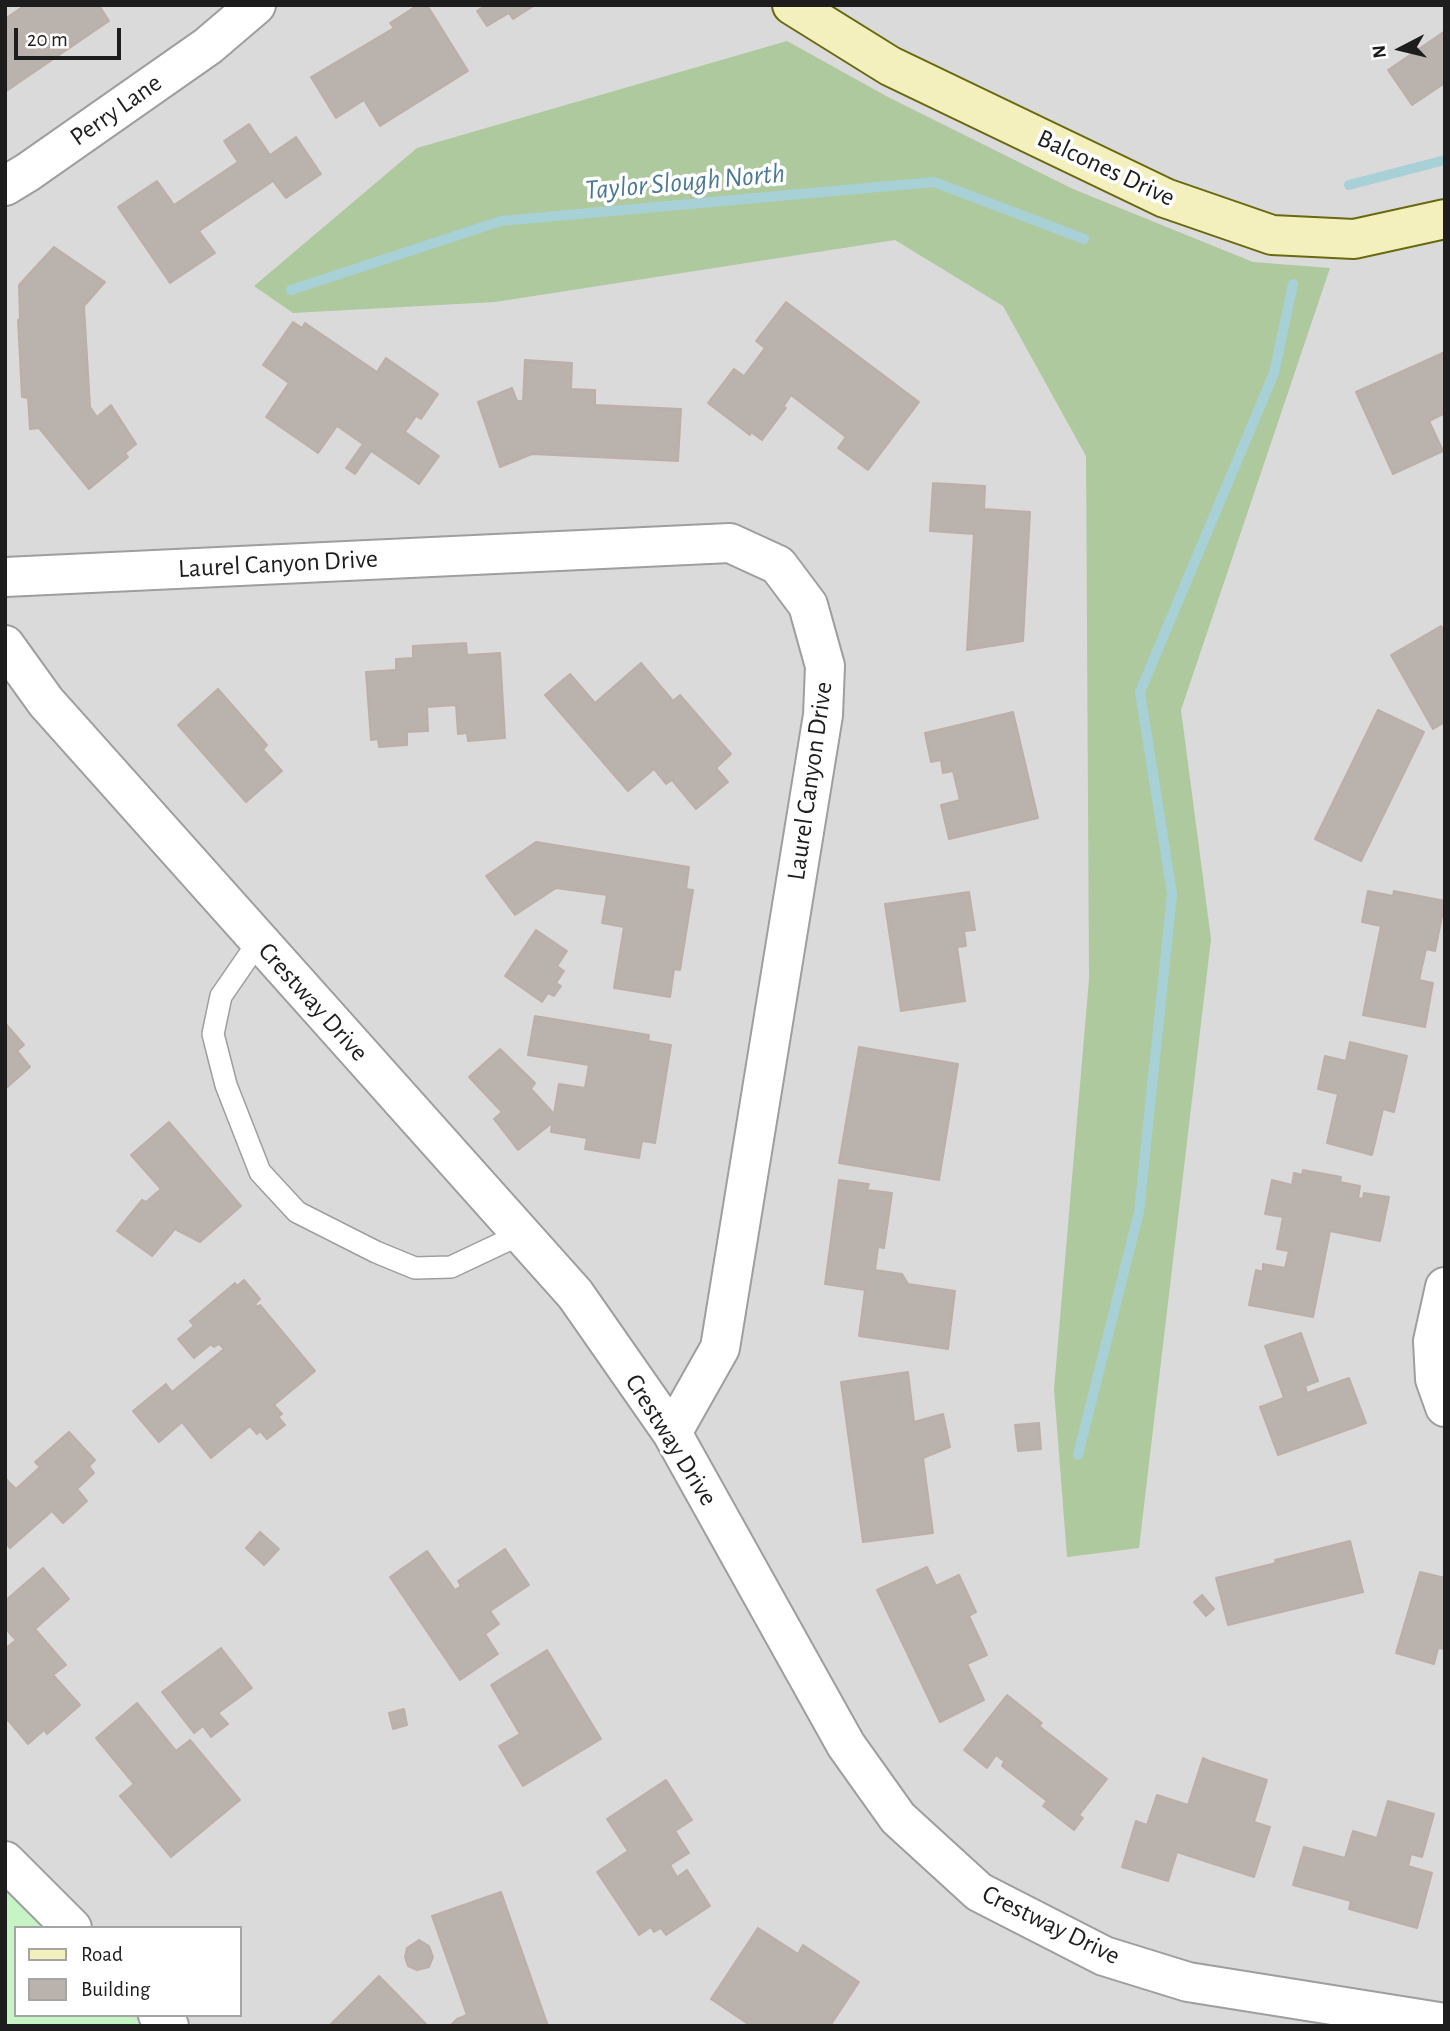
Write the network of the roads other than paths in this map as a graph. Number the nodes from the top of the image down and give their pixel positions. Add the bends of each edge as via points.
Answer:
1 (256, 5) edge
2 (792, 5) edge
3 (5, 186) edge
4 (1445, 219) edge
5 (5, 577) edge
6 (5, 645) edge
7 (259, 941) junction
8 (521, 1234) junction
9 (1445, 1287) edge
10 (1445, 1407) edge
11 (672, 1433) junction
12 (5, 1861) edge
13 (70, 1926) edge
14 (1445, 2023) edge

1 - 3 street, Perry Lane via 208,46
2 - 4 street, Balcones Drive via 890,66 1165,198 1272,235 1354,239
5 - 11 street, Laurel Canyon Drive via 730,543 778,565 808,605 825,666 823,715 720,1348
6 - 7 street, Crestway Drive via 46,702
7 - 8 street, Crestway Drive
7 - 8 lane via 221,996 213,1034 226,1085 260,1172 297,1212 415,1268 451,1267
8 - 11 street, Crestway Drive via 575,1294
9 - 10 street via 1433,1341 1434,1379
11 - 14 street, Crestway Drive via 846,1745 898,1818 979,1892 1104,1956 1188,1982
12 - 13 street

